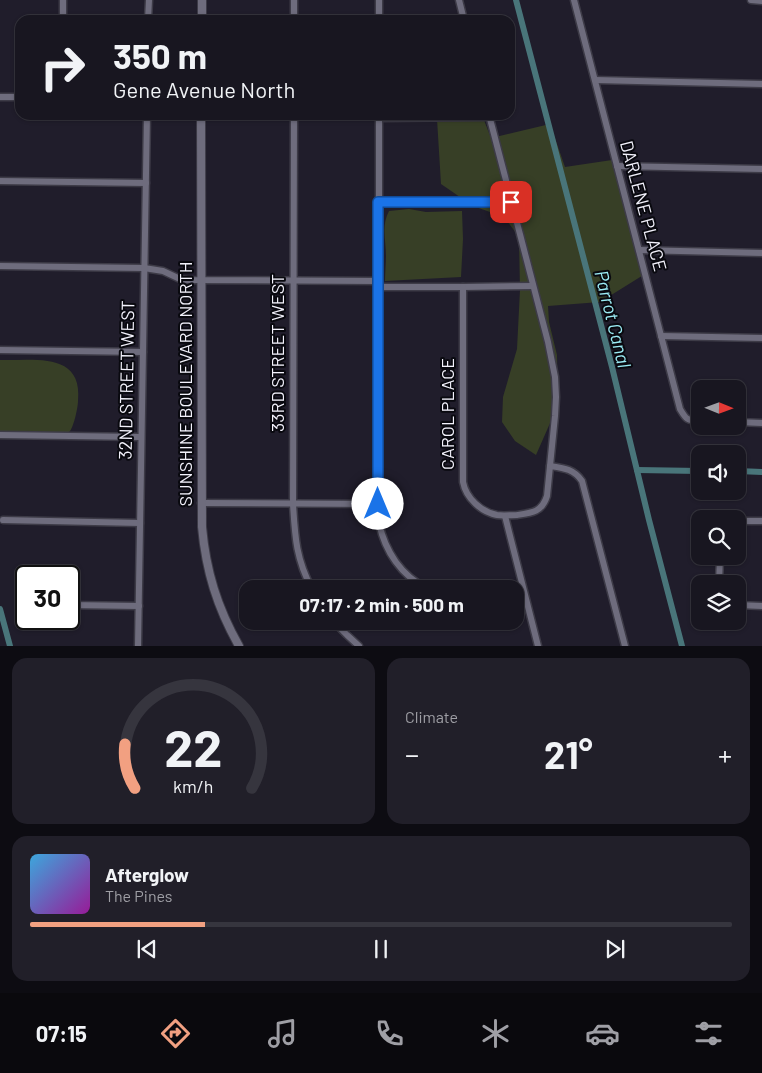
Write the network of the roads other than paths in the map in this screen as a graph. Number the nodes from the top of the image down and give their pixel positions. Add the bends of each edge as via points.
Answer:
1 (63, 0) edge
2 (149, 0) edge
3 (202, 0) edge
4 (294, 0) edge
5 (379, 0) edge
6 (459, 0) edge
7 (574, 0) edge
8 (751, 0) edge
9 (762, 1) edge
10 (63, 15) edge
11 (148, 15) edge
12 (202, 15) edge
13 (294, 15) edge
14 (379, 15) edge
15 (463, 15) edge
16 (595, 80) junction
17 (762, 84) edge
18 (0, 97) edge
19 (15, 97) edge
20 (147, 120) edge
21 (202, 120) edge
22 (294, 120) edge
23 (379, 120) edge
24 (490, 120) edge
25 (617, 166) junction
26 (762, 169) edge
27 (0, 180) edge
28 (146, 183) junction
29 (378, 202) junction
30 (511, 202) junction
31 (639, 250) junction
32 (762, 253) edge
33 (0, 266) edge
34 (144, 268) junction
35 (201, 280) junction
36 (293, 280) junction
37 (378, 284) junction
38 (533, 286) junction
39 (463, 287) junction
40 (661, 336) junction
41 (762, 338) edge
42 (0, 350) edge
43 (143, 352) junction
44 (691, 421) edge
45 (746, 422) edge
46 (762, 423) edge
47 (0, 435) edge
48 (142, 437) junction
49 (550, 466) junction
50 (201, 503) junction
51 (293, 504) junction
52 (378, 504) junction
53 (505, 516) junction
54 (3, 520) dead end
55 (746, 521) edge
56 (762, 521) edge
57 (140, 523) junction
58 (308, 580) edge
59 (413, 580) edge
60 (526, 597) joint
61 (80, 605) edge
62 (746, 605) edge
63 (139, 606) junction
64 (762, 606) edge
65 (341, 630) edge
66 (138, 646) edge
67 (238, 646) edge
68 (359, 646) edge
69 (538, 646) edge
70 (625, 646) edge

1 - 10 street
2 - 11 street
3 - 12 street
4 - 13 street
5 - 14 street
6 - 15 street
7 - 16 street, DARLENE PLACE
8 - 9 street
16 - 17 street
16 - 25 street, DARLENE PLACE
18 - 19 street
20 - 28 street, 32ND STREET WEST
21 - 35 street, SUNSHINE BOULEVARD NORTH
22 - 36 street, 33RD STREET WEST
23 - 29 street
24 - 30 street
25 - 26 street
25 - 31 street, DARLENE PLACE
27 - 28 street
28 - 34 street, 32ND STREET WEST
29 - 30 street
29 - 37 street
30 - 38 street
31 - 32 street
31 - 40 street, DARLENE PLACE
33 - 34 street
34 - 35 street via 163,271 180,279
34 - 43 street, 32ND STREET WEST
35 - 36 street
35 - 50 street, SUNSHINE BOULEVARD NORTH
36 - 37 street
36 - 51 street, 33RD STREET WEST
37 - 39 street
37 - 52 street
38 - 39 street
38 - 49 street via 555,377 556,416
39 - 53 street, CAROL PLACE via 463,482 467,494 480,507 491,514
40 - 41 street
40 - 44 street, DARLENE PLACE via 680,409
42 - 43 street
43 - 48 street, 32ND STREET WEST
45 - 46 street
47 - 48 street
48 - 57 street, 32ND STREET WEST
49 - 53 street via 547,496 539,509
49 - 70 street via 574,472 582,481
50 - 51 street
50 - 67 street, SUNSHINE BOULEVARD NORTH via 204,547 211,581
51 - 52 street
51 - 58 street, 33RD STREET WEST via 297,549
52 - 59 street via 380,530 391,555
53 - 60 street
54 - 57 street
55 - 56 street
57 - 63 street, 32ND STREET WEST
60 - 69 street
61 - 63 street
62 - 64 street
63 - 66 street, 32ND STREET WEST
65 - 68 street

